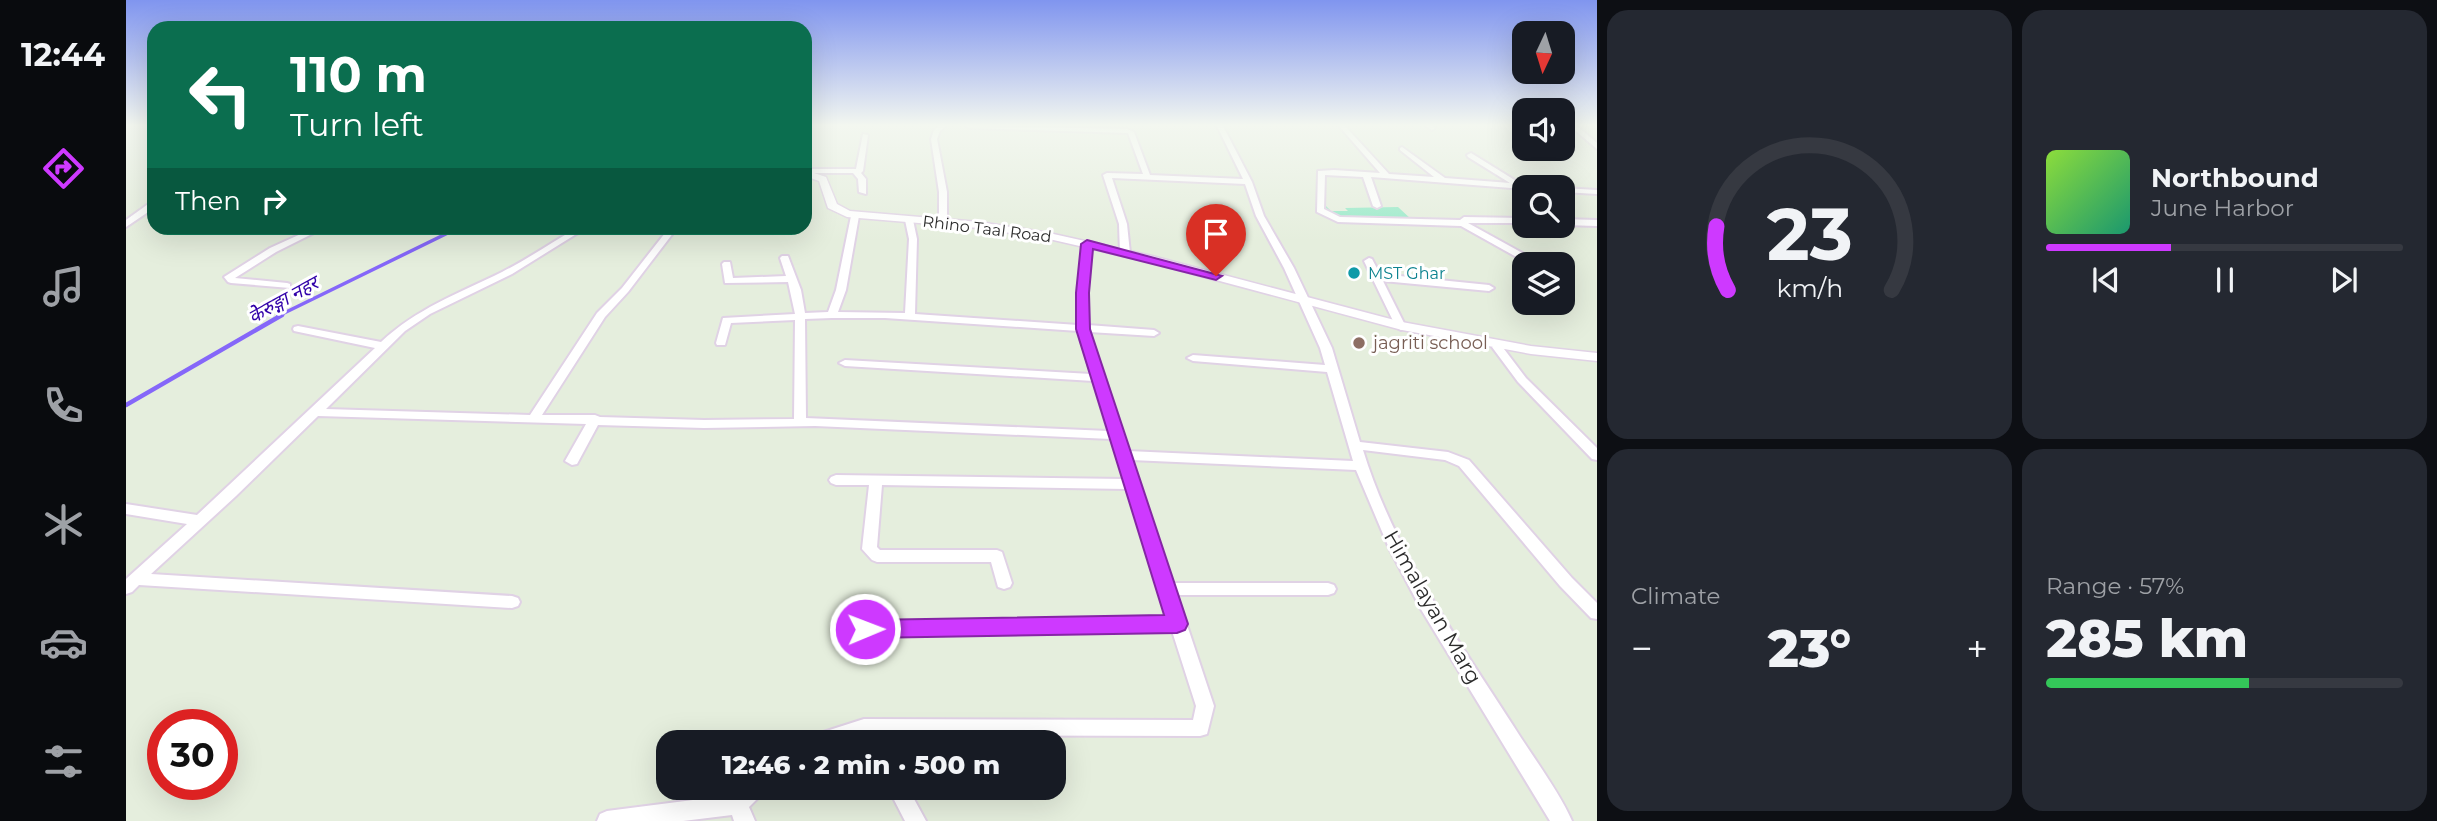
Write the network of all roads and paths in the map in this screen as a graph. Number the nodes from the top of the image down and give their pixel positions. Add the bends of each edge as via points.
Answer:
1 (861, 164) edge
2 (938, 164) edge
3 (1142, 164) edge
4 (1239, 164) edge
5 (1376, 164) edge
6 (1422, 164) edge
7 (1486, 164) edge
8 (812, 172) edge
9 (856, 172) junction
10 (1366, 174) junction
11 (812, 175) edge
12 (1147, 176) junction
13 (1387, 176) junction
14 (1442, 180) junction
15 (1512, 180) edge
16 (1248, 182) junction
17 (1512, 186) edge
18 (1575, 191) edge
19 (863, 192) dead end
20 (1597, 192) edge
21 (1377, 206) dead end
22 (147, 209) edge
23 (855, 216) junction
24 (909, 220) junction
25 (1512, 220) edge
26 (943, 222) junction
27 (1575, 222) edge
28 (1463, 223) junction
29 (1597, 223) edge
30 (126, 225) edge
31 (305, 235) edge
32 (570, 235) edge
33 (668, 235) edge
34 (1087, 244) junction
35 (1514, 252) edge
36 (1125, 253) junction
37 (785, 258) dead end
38 (1369, 261) dead end
39 (727, 264) dead end
40 (1377, 278) junction
41 (789, 279) junction
42 (287, 286) dead end
43 (1489, 288) dead end
44 (1305, 302) junction
45 (832, 314) junction
46 (800, 316) junction
47 (910, 317) junction
48 (1401, 327) junction
49 (298, 329) dead end
50 (1083, 329) junction
51 (1154, 333) dead end
52 (721, 342) dead end
53 (384, 345) junction
54 (1497, 347) junction
55 (1597, 357) edge
56 (1193, 358) dead end
57 (845, 363) dead end
58 (1332, 369) junction
59 (1098, 377) junction
60 (314, 412) junction
61 (534, 418) junction
62 (595, 419) junction
63 (800, 422) junction
64 (1116, 435) junction
65 (1354, 445) junction
66 (1122, 455) junction
67 (1597, 456) edge
68 (572, 461) dead end
69 (1361, 466) junction
70 (836, 480) dead end
71 (876, 480) junction
72 (1132, 484) junction
73 (126, 509) edge
74 (200, 521) junction
75 (1004, 583) dead end
76 (131, 584) edge
77 (1166, 589) junction
78 (1328, 589) dead end
79 (512, 602) dead end
80 (1597, 613) edge
81 (1177, 624) junction
82 (843, 630) dead end
83 (1066, 731) edge
84 (905, 800) edge
85 (741, 813) edge
86 (607, 821) edge
87 (916, 821) edge
88 (1562, 821) edge

1 - 9 street
2 - 26 street
3 - 12 street
4 - 16 street, Himalayan Marg
5 - 13 street
6 - 14 street
7 - 15 street
8 - 9 street
9 - 19 street
10 - 13 street
10 - 21 street
10 - 28 street via 1321,173 1320,210 1345,219
11 - 23 street via 822,179 836,210
12 - 16 street
12 - 36 street via 1107,175 1122,224
13 - 14 street
14 - 17 street
16 - 44 street, Himalayan Marg via 1260,216
18 - 20 street
22 - 30 street
23 - 24 street, Rhino Taal Road
23 - 45 street
24 - 26 street, Rhino Taal Road
24 - 47 street via 913,239
25 - 28 street
26 - 34 street, Rhino Taal Road via 1013,229
27 - 29 street
28 - 35 street
31 - 42 street via 229,276 231,280
32 - 53 street via 425,312
33 - 61 street via 601,315
34 - 36 street, Rhino Taal Road
34 - 50 street
36 - 44 street, Rhino Taal Road
37 - 41 street
38 - 40 street
39 - 41 street via 728,281
40 - 43 street
40 - 48 street
41 - 46 street via 797,292
44 - 48 street, Rhino Taal Road
44 - 58 street, Himalayan Marg
45 - 46 street
45 - 47 street
46 - 52 street via 727,320
46 - 63 street
47 - 50 street
48 - 54 street, Rhino Taal Road
49 - 53 street
50 - 51 street
50 - 59 street
53 - 60 street
54 - 55 street, Rhino Taal Road
54 - 67 street via 1522,380
56 - 58 street
57 - 59 street
58 - 65 street, Himalayan Marg
59 - 64 street
60 - 61 street
60 - 74 street
61 - 62 street
62 - 63 street
62 - 68 street
63 - 64 street
64 - 66 street
65 - 69 street, Himalayan Marg
65 - 80 street via 1448,456 1464,463
66 - 69 street
66 - 72 street
69 - 88 street, Himalayan Marg via 1396,548 1428,606
70 - 71 street
71 - 72 street
71 - 75 street via 869,549 877,556 997,556
72 - 77 street
73 - 74 street
74 - 76 street
76 - 79 street
77 - 78 street
77 - 81 street
81 - 82 street
81 - 83 street via 1205,706 1200,728
84 - 87 street
85 - 86 street

